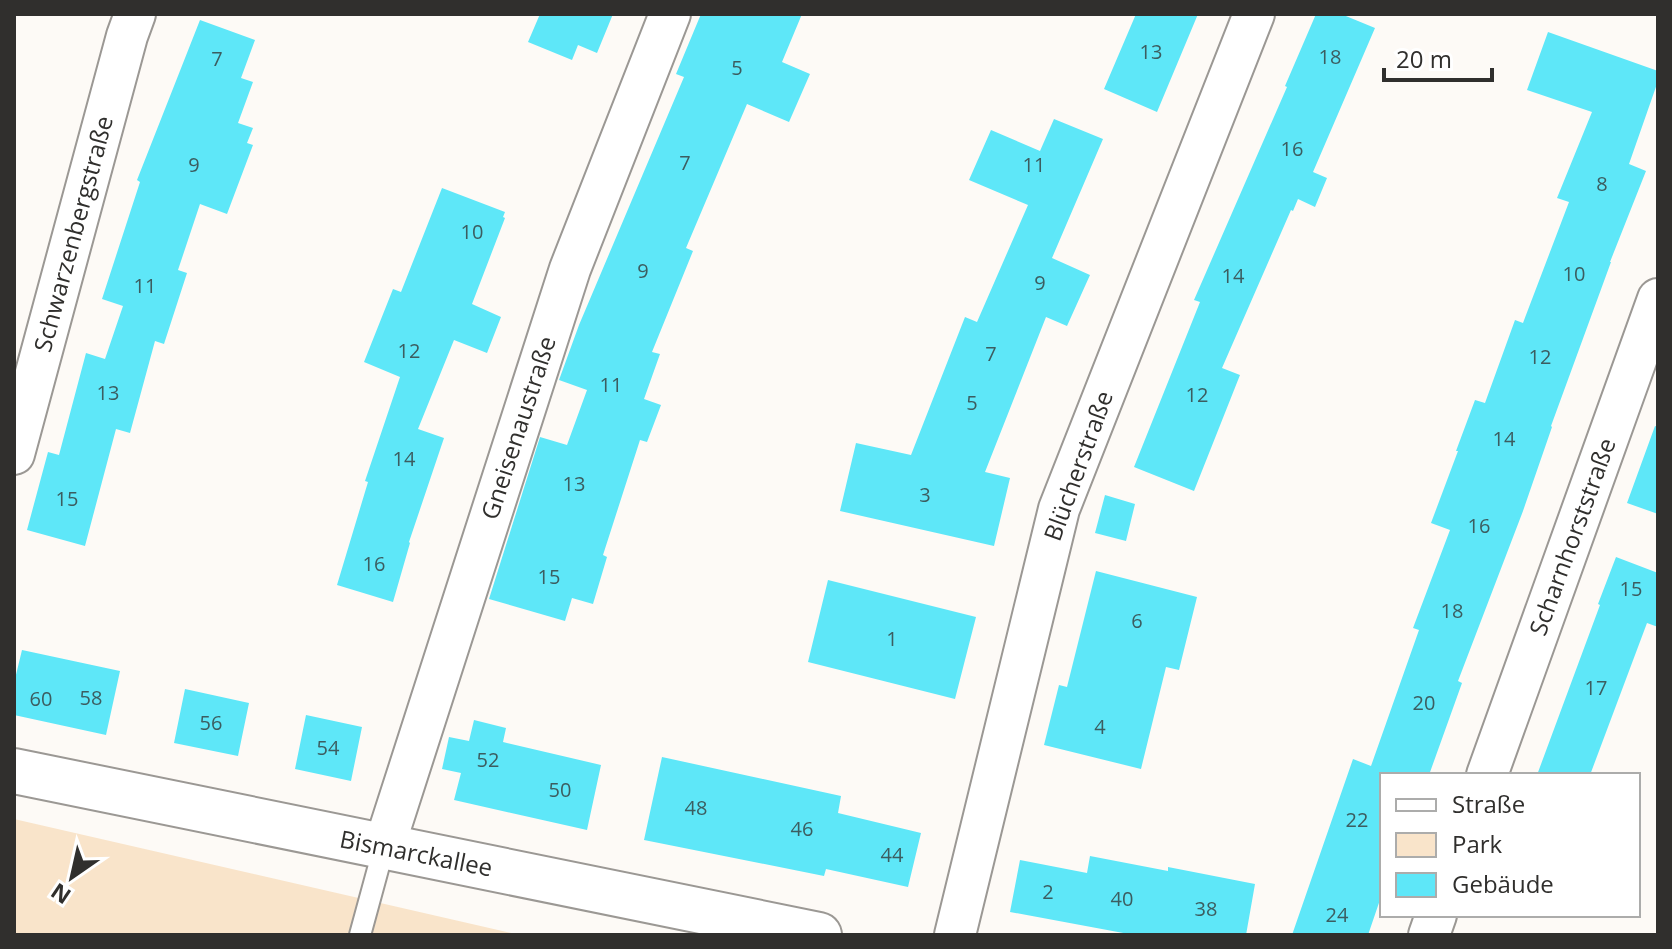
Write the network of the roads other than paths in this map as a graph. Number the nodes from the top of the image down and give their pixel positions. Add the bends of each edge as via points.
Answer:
1 (135, 14) edge
2 (670, 14) edge
3 (1254, 14) edge
4 (1658, 299) edge
5 (1651, 342) edge
6 (14, 454) edge
7 (14, 771) edge
8 (1488, 773) edge
9 (384, 847) junction
10 (360, 935) edge
11 (819, 935) edge
12 (955, 935) edge

1 - 6 street, Schwarzenbergstraße
2 - 9 street, Gneisenaustraße via 570,269
3 - 12 street, Blücherstraße via 1059,509
4 - 5 street, Scharnhorststraße
5 - 8 street, Scharnhorststraße
7 - 9 street, Bismarckallee
9 - 10 lane
9 - 11 street, Bismarckallee

